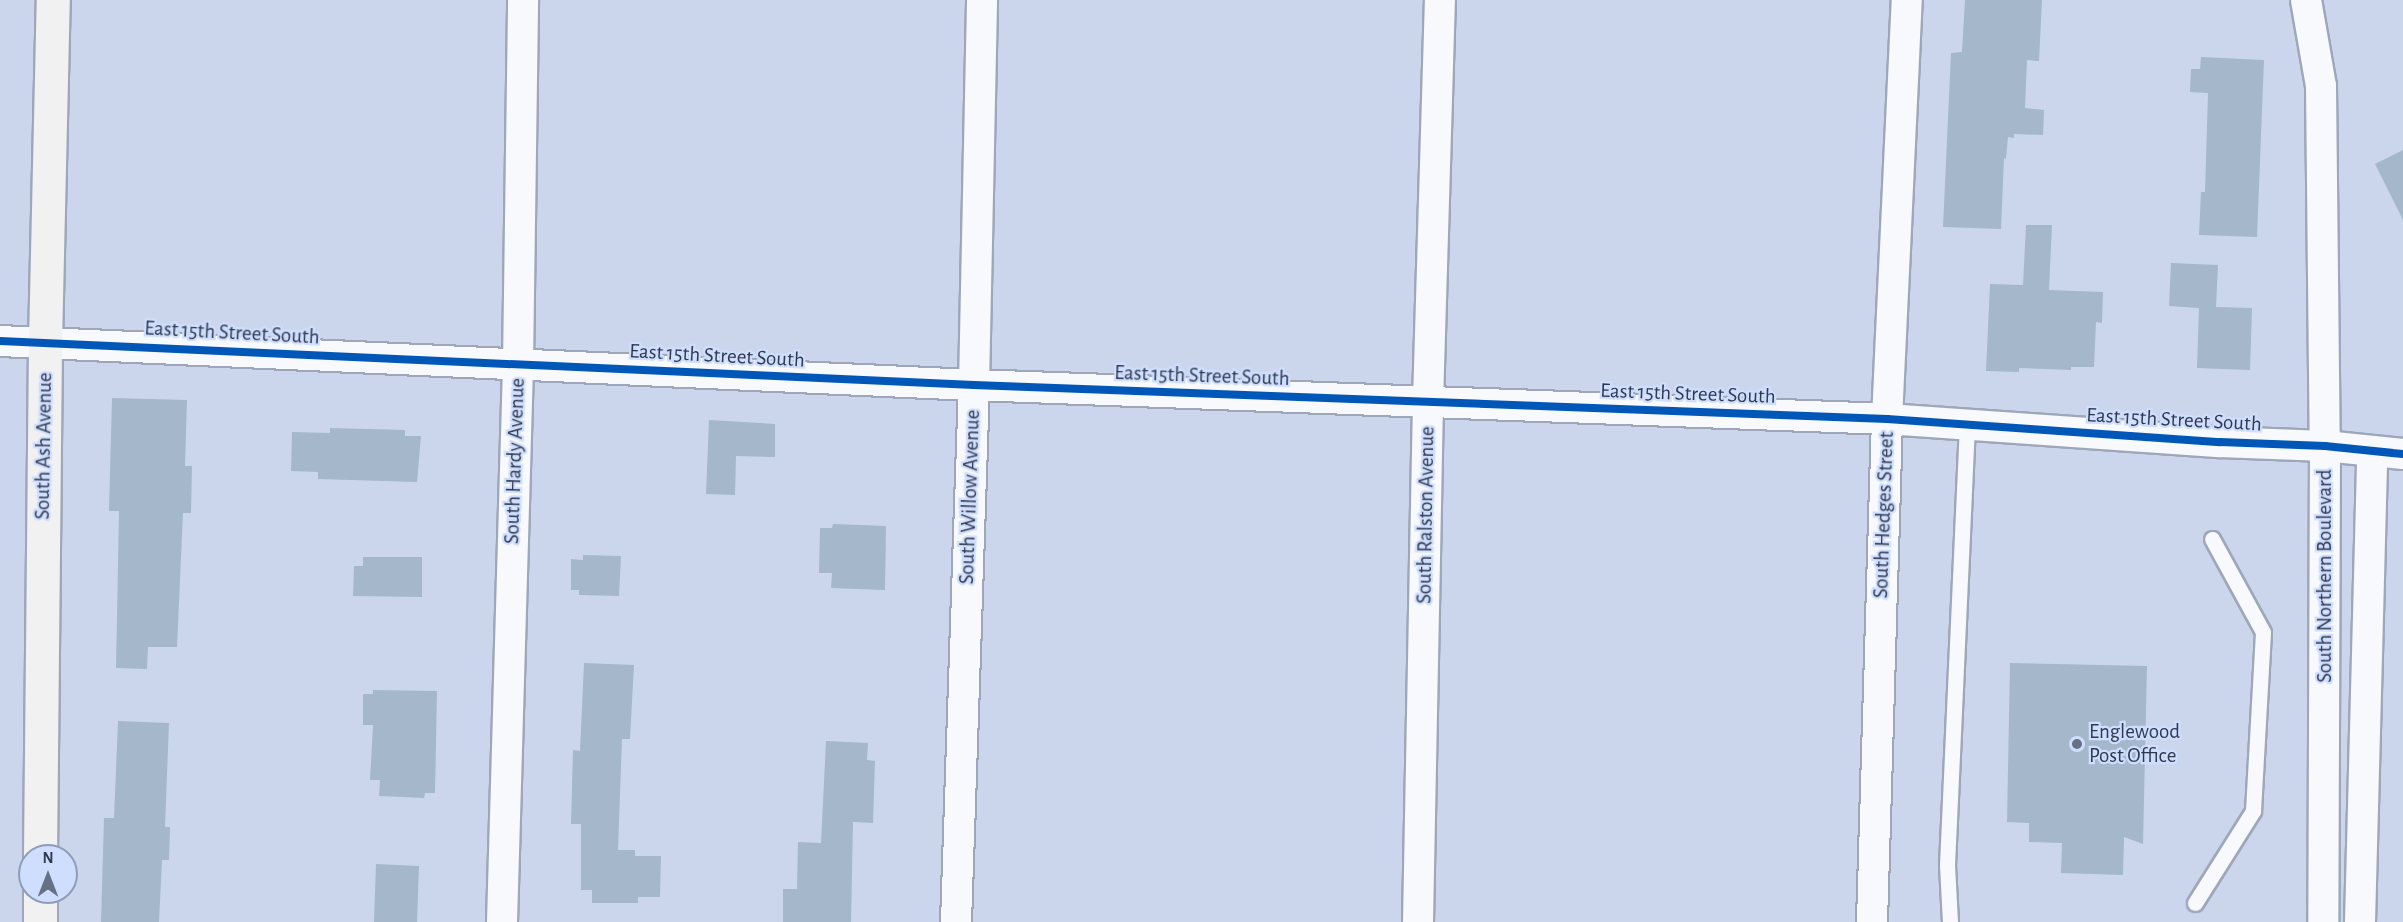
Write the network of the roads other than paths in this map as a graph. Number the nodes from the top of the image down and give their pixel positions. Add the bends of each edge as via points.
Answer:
1 (53, 0) edge
2 (523, 0) edge
3 (982, 0) edge
4 (1440, 0) edge
5 (1907, 0) edge
6 (2306, 0) edge
7 (0, 341) edge
8 (45, 342) junction
9 (518, 365) junction
10 (974, 386) junction
11 (1428, 402) junction
12 (1887, 419) junction
13 (1967, 425) junction
14 (2325, 446) junction
15 (2372, 451) junction
16 (2403, 454) edge
17 (2212, 539) dead end
18 (40, 844) edge
19 (2195, 903) dead end
20 (40, 904) edge
21 (40, 922) edge
22 (502, 922) edge
23 (956, 922) edge
24 (1418, 922) edge
25 (1872, 922) edge
26 (1950, 922) edge
27 (2323, 922) edge
28 (2360, 922) edge

1 - 8 street, South Ash Avenue
2 - 9 street, South Hardy Avenue
3 - 10 street, South Willow Avenue
4 - 11 street, South Ralston Avenue
5 - 12 street, South Hedges Street
6 - 14 street, South Northern Boulevard via 2321,86
7 - 8 street, East 15th Street South
8 - 9 street, East 15th Street South
8 - 18 street, South Ash Avenue
9 - 10 street, East 15th Street South
9 - 22 street, South Hardy Avenue
10 - 11 street, East 15th Street South
10 - 23 street, South Willow Avenue
11 - 12 street, East 15th Street South
11 - 24 street, South Ralston Avenue
12 - 13 street, East 15th Street South
12 - 25 street, South Hedges Street
13 - 14 street, East 15th Street South
13 - 26 lane via 1947,865
14 - 15 street, East 15th Street South
14 - 27 street, South Northern Boulevard
15 - 16 street, East 15th Street South
15 - 28 street, South Northern Boulevard
17 - 19 lane via 2263,632 2253,811
20 - 21 street

